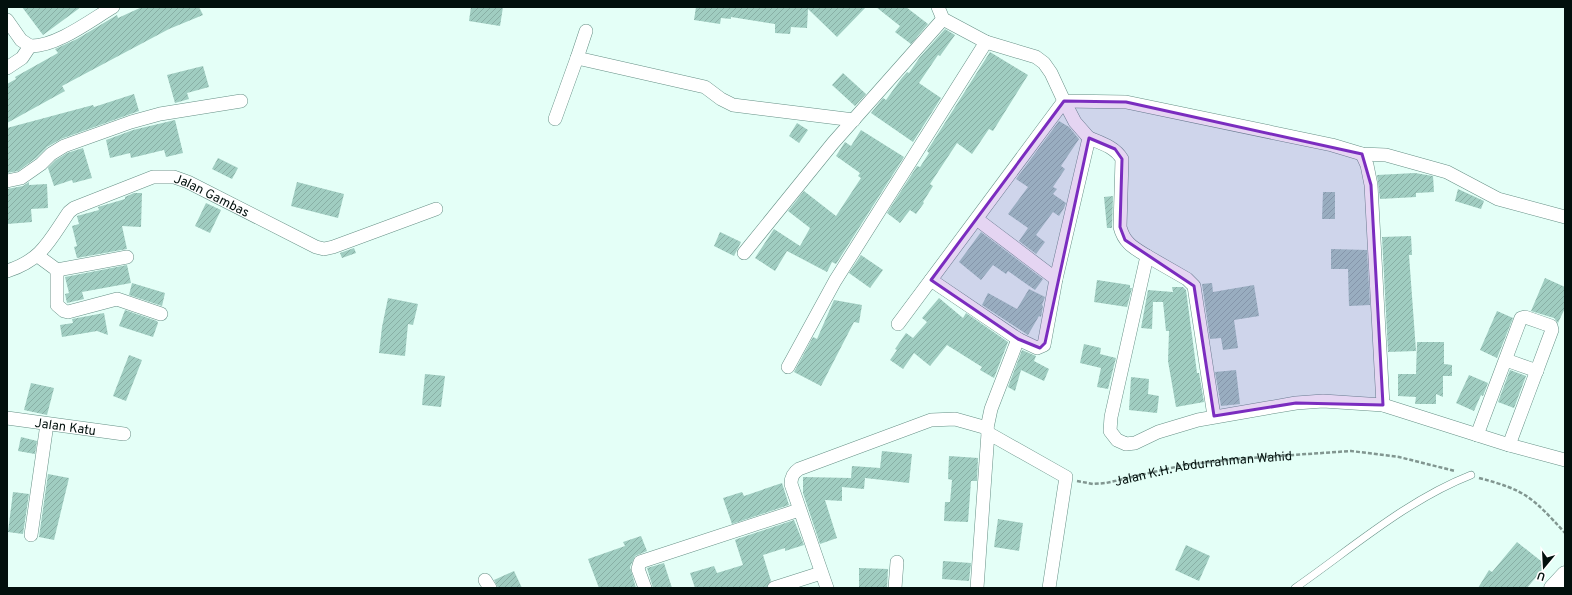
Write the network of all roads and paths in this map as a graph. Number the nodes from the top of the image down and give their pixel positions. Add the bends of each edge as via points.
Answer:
1 (113, 7) edge
2 (941, 13) edge
3 (7, 20) edge
4 (586, 31) dead end
5 (986, 42) junction
6 (30, 46) junction
7 (577, 58) junction
8 (7, 68) edge
9 (1064, 101) junction
10 (241, 102) dead end
11 (555, 119) dead end
12 (854, 120) junction
13 (1089, 138) junction
14 (1362, 154) junction
15 (7, 181) edge
16 (436, 209) dead end
17 (1565, 217) edge
18 (978, 220) junction
19 (744, 253) dead end
20 (38, 256) junction
21 (1147, 256) junction
22 (127, 257) dead end
23 (56, 270) junction
24 (7, 272) edge
25 (1056, 279) junction
26 (931, 280) junction
27 (161, 314) dead end
28 (898, 324) dead end
29 (1018, 338) junction
30 (1506, 360) junction
31 (788, 367) dead end
32 (1537, 371) junction
33 (1384, 405) junction
34 (1214, 416) junction
35 (7, 418) edge
36 (47, 424) junction
37 (987, 430) junction
38 (124, 434) dead end
39 (1477, 435) junction
40 (1509, 445) junction
41 (1565, 460) edge
42 (1471, 476) junction
43 (1066, 477) junction
44 (799, 510) junction
45 (1565, 533) edge
46 (31, 535) dead end
47 (897, 562) dead end
48 (822, 573) junction
49 (1565, 574) edge
50 (644, 588) edge
51 (774, 588) edge
52 (827, 588) edge
53 (895, 588) edge
54 (977, 588) edge
55 (1049, 588) edge
56 (1295, 588) edge
57 (1552, 588) edge

1 - 6 street via 55,40 40,47
2 - 5 street
2 - 12 street
3 - 6 street via 21,40
4 - 7 street
5 - 9 street via 1036,57 1044,63
5 - 31 street via 835,281
6 - 8 street via 22,58
7 - 11 street
7 - 12 street via 705,86 733,105
9 - 13 street via 1075,122
9 - 14 street via 1126,102 1332,145
9 - 18 street
10 - 15 street via 160,114 131,122 58,149 21,178
12 - 19 street
13 - 21 street via 1115,149 1122,159 1120,227 1125,240
13 - 25 street
14 - 17 street via 1386,156 1447,172 1498,199
14 - 33 street via 1371,186
16 - 20 street, Jalan Gambas via 324,249 188,182 163,176 74,208
18 - 25 street
18 - 26 street
20 - 23 street
20 - 24 street, Jalan Gambas via 24,266
21 - 34 street via 1187,279 1194,286
21 - 34 street via 1110,431 1117,440 1126,444 1135,443 1158,432
22 - 23 street
23 - 27 street via 57,305 64,311 116,299
25 - 29 street via 1044,345 1037,348
26 - 28 street
26 - 29 street
29 - 37 street via 991,409
30 - 32 street
30 - 32 street via 1521,318 1525,316 1551,326 1552,330
30 - 39 street
32 - 40 street
33 - 34 street via 1323,401
33 - 39 street
35 - 36 street, Jalan Katu
36 - 38 street, Jalan Katu
36 - 46 street
37 - 43 street
37 - 44 street via 955,419 931,420 799,468 791,480
37 - 54 street
39 - 40 street
40 - 41 street
42 - 43 path, Jalan K.H. Abdurrahman Wahid via 1399,457 1351,451 1190,464 1106,483 1080,482
42 - 45 path, Jalan K.H. Abdurrahman Wahid via 1518,490 1540,506
42 - 56 lane via 1452,483 1406,508
43 - 55 street
44 - 48 street
44 - 50 street via 640,562 638,569
47 - 53 street
48 - 51 street
48 - 52 street
49 - 57 street

